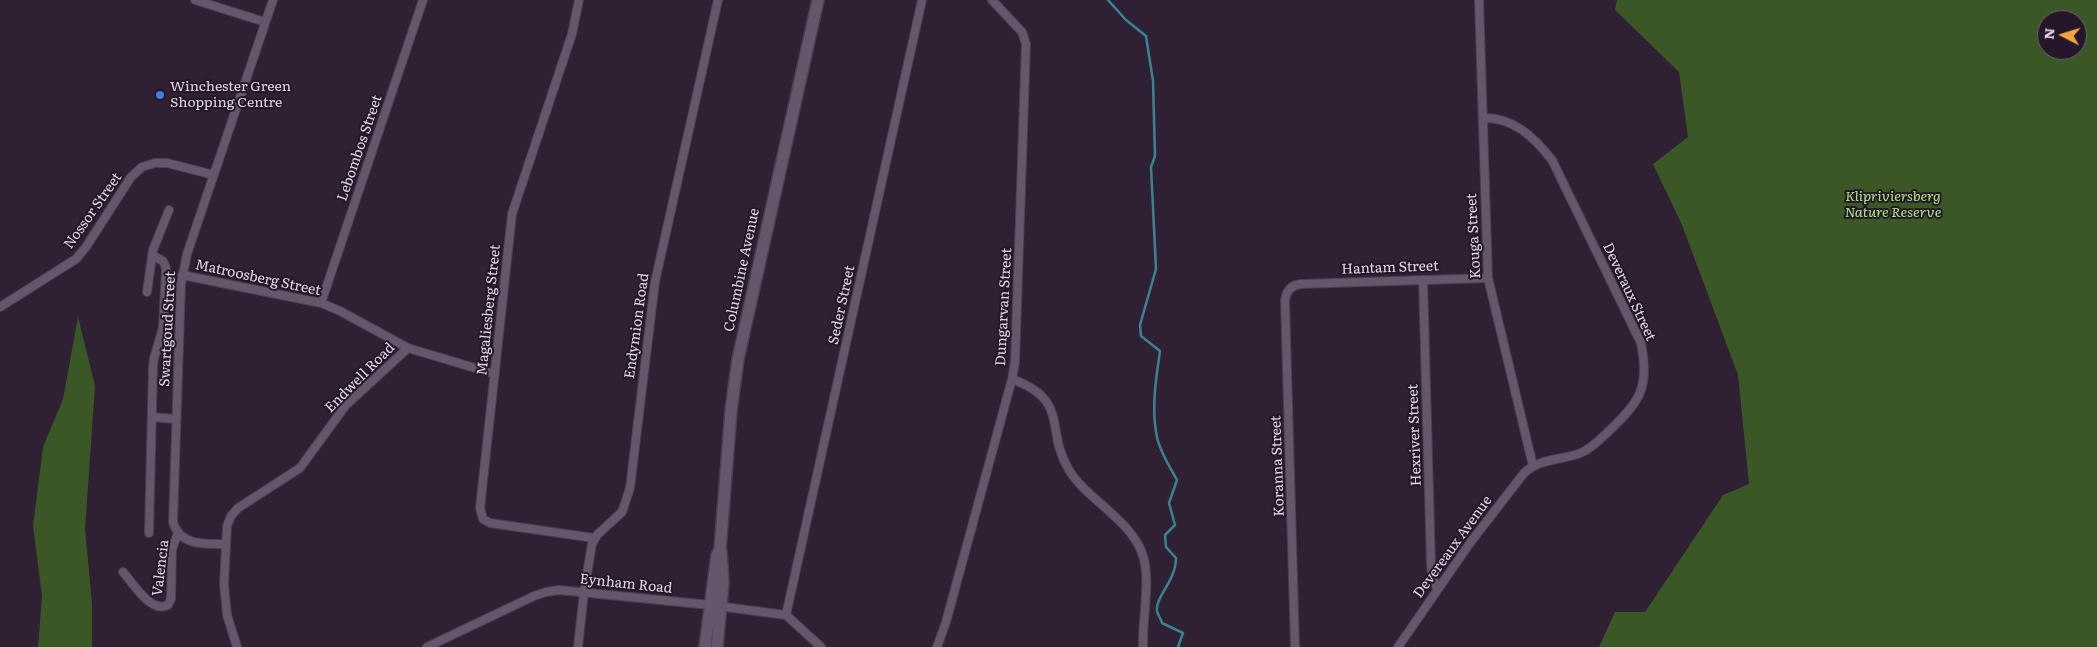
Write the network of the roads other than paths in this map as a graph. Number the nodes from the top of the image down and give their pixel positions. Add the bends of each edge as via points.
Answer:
1 (195, 0) edge
2 (272, 0) edge
3 (423, 0) edge
4 (579, 0) edge
5 (718, 0) edge
6 (818, 0) edge
7 (922, 0) edge
8 (992, 0) edge
9 (1479, 0) edge
10 (265, 22) junction
11 (1482, 118) junction
12 (214, 175) junction
13 (169, 210) dead end
14 (152, 255) junction
15 (182, 275) junction
16 (1488, 278) junction
17 (1423, 280) junction
18 (1293, 286) joint
19 (147, 292) dead end
20 (321, 303) junction
21 (0, 307) edge
22 (408, 348) junction
23 (495, 374) junction
24 (1012, 379) junction
25 (152, 417) junction
26 (176, 419) junction
27 (1533, 466) junction
28 (149, 533) dead end
29 (178, 533) junction
30 (594, 538) junction
31 (225, 544) junction
32 (123, 572) dead end
33 (1437, 589) junction
34 (584, 592) junction
35 (716, 605) junction
36 (786, 615) junction
37 (237, 647) edge
38 (427, 647) edge
39 (578, 647) edge
40 (705, 647) edge
41 (717, 647) edge
42 (822, 647) edge
43 (938, 647) edge
44 (1143, 647) edge
45 (1295, 647) edge
46 (1398, 647) edge

1 - 10 street
2 - 10 street, Swartgoud Street
3 - 20 street, Lebombos Street
4 - 23 street, Magaliesberg Street via 572,34 512,214
5 - 30 street, Endymion Road via 656,273 628,499 618,517
6 - 35 main road, Columbine Avenue via 738,359 720,550 723,555
7 - 36 street, Seder Street
8 - 24 street, Dungarvan Street via 1022,32 1026,44 1016,345
9 - 11 street, Kouga Street
10 - 12 street, Swartgoud Street
11 - 16 street, Kouga Street
11 - 27 street, Deveraux Street via 1512,123 1539,144 1552,160 1641,343 1645,369 1636,401 1598,441 1577,454
12 - 15 street, Swartgoud Street
12 - 21 street, Nossor Street via 167,163 142,168 76,259
13 - 14 street
14 - 19 street
14 - 25 street via 163,261 166,268 163,328 154,358
15 - 20 street, Matroosberg Street
15 - 26 street, Swartgoud Street
16 - 17 street, Hantam Street
16 - 27 street, Kouga Street
17 - 18 street, Hantam Street
17 - 33 street, Hexriver Street via 1431,564
18 - 45 street, Koranna Street via 1285,301
20 - 22 street, Matroosberg Street
22 - 23 street, Matroosberg Street
22 - 31 street, Endwell Road via 346,405 300,468 234,512 228,521
23 - 30 street, Magaliesberg Street via 480,508 483,519 490,523
24 - 43 street, Dungarvan Street
24 - 44 street via 1043,395 1052,412 1068,468 1139,547 1145,567
25 - 26 street
25 - 28 street
26 - 29 street, Swartgoud Street via 172,511
27 - 33 street, Devereaux Avenue via 1498,504
29 - 31 street via 193,542
29 - 32 street, Valencia via 172,548 171,599 168,605 154,605
30 - 34 street
31 - 37 street, Endwell Road via 224,600
33 - 46 street, Devereaux Avenue
34 - 35 street, Eynham Road
34 - 38 street, Eynham Road via 541,594
34 - 39 street
35 - 36 street, Eynham Road
35 - 40 main road, Columbine Avenue
35 - 41 main road, Columbine Avenue
36 - 42 street

